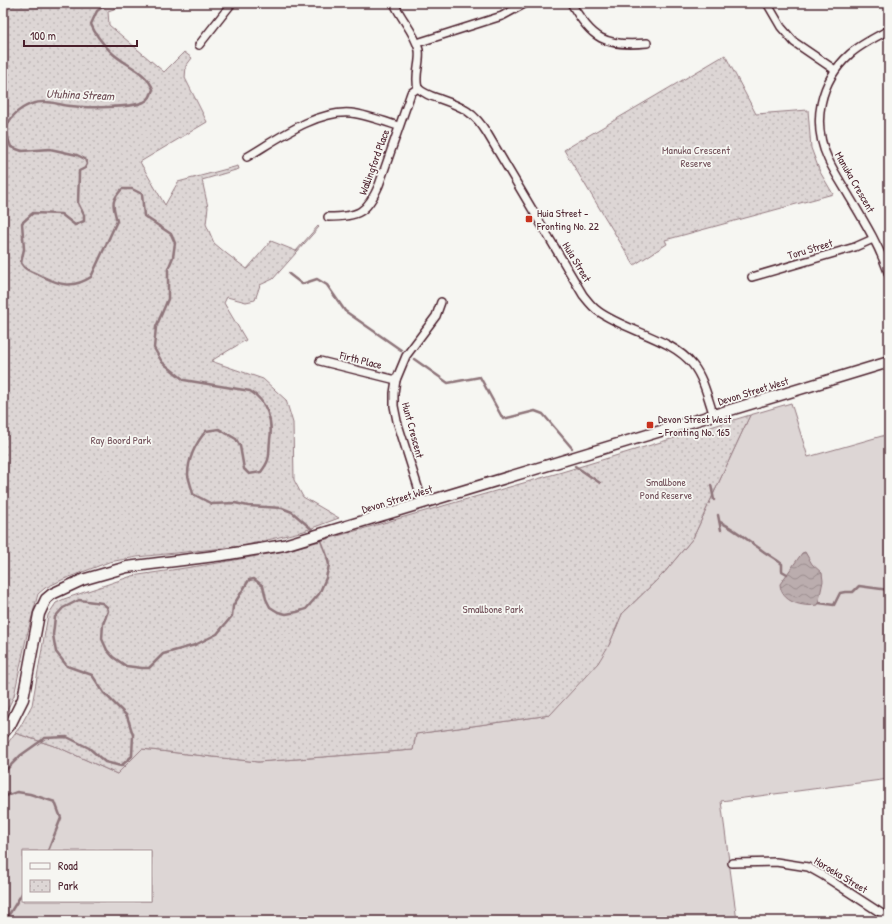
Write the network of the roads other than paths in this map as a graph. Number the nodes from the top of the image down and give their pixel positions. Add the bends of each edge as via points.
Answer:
1 (232, 3) edge
2 (394, 3) edge
3 (526, 3) edge
4 (571, 3) edge
5 (767, 3) edge
6 (889, 30) edge
7 (417, 43) junction
8 (647, 43) dead end
9 (199, 45) dead end
10 (835, 70) junction
11 (418, 88) junction
12 (398, 126) junction
13 (247, 157) dead end
14 (328, 217) dead end
15 (873, 239) junction
16 (889, 274) edge
17 (752, 277) dead end
18 (441, 302) dead end
19 (320, 360) dead end
20 (889, 362) edge
21 (396, 380) junction
22 (714, 416) junction
23 (423, 503) junction
24 (3, 733) edge
25 (732, 863) dead end
26 (887, 917) edge

1 - 9 street
2 - 7 street
3 - 7 street via 502,16
4 - 8 street via 591,31 600,37 622,45
5 - 10 street via 781,27 794,42
6 - 10 street, Manuka Crescent via 851,53
7 - 11 street via 420,58 416,76
10 - 15 street, Manuka Crescent via 821,103 819,116 822,143 834,170
11 - 12 street, Wallingford Place via 410,93
11 - 22 street, Huia Street via 428,95 459,105 474,115 583,296 597,311 673,348 686,357 701,377
12 - 13 street via 349,113 320,117
12 - 14 street, Wallingford Place via 375,196 368,206 353,216
15 - 16 street, Manuka Crescent
15 - 17 street, Toru Street via 855,247
18 - 21 street, Hunt Crescent via 436,316 406,356
19 - 21 street, Firth Place
20 - 22 main road, Devon Street West
21 - 23 street, Hunt Crescent via 394,406 397,421
22 - 23 main road, Devon Street West
23 - 24 main road, Devon Street West via 284,545 127,567 82,580 52,594 39,614 23,699
25 - 26 street, Horoeka Street via 776,862 808,867

